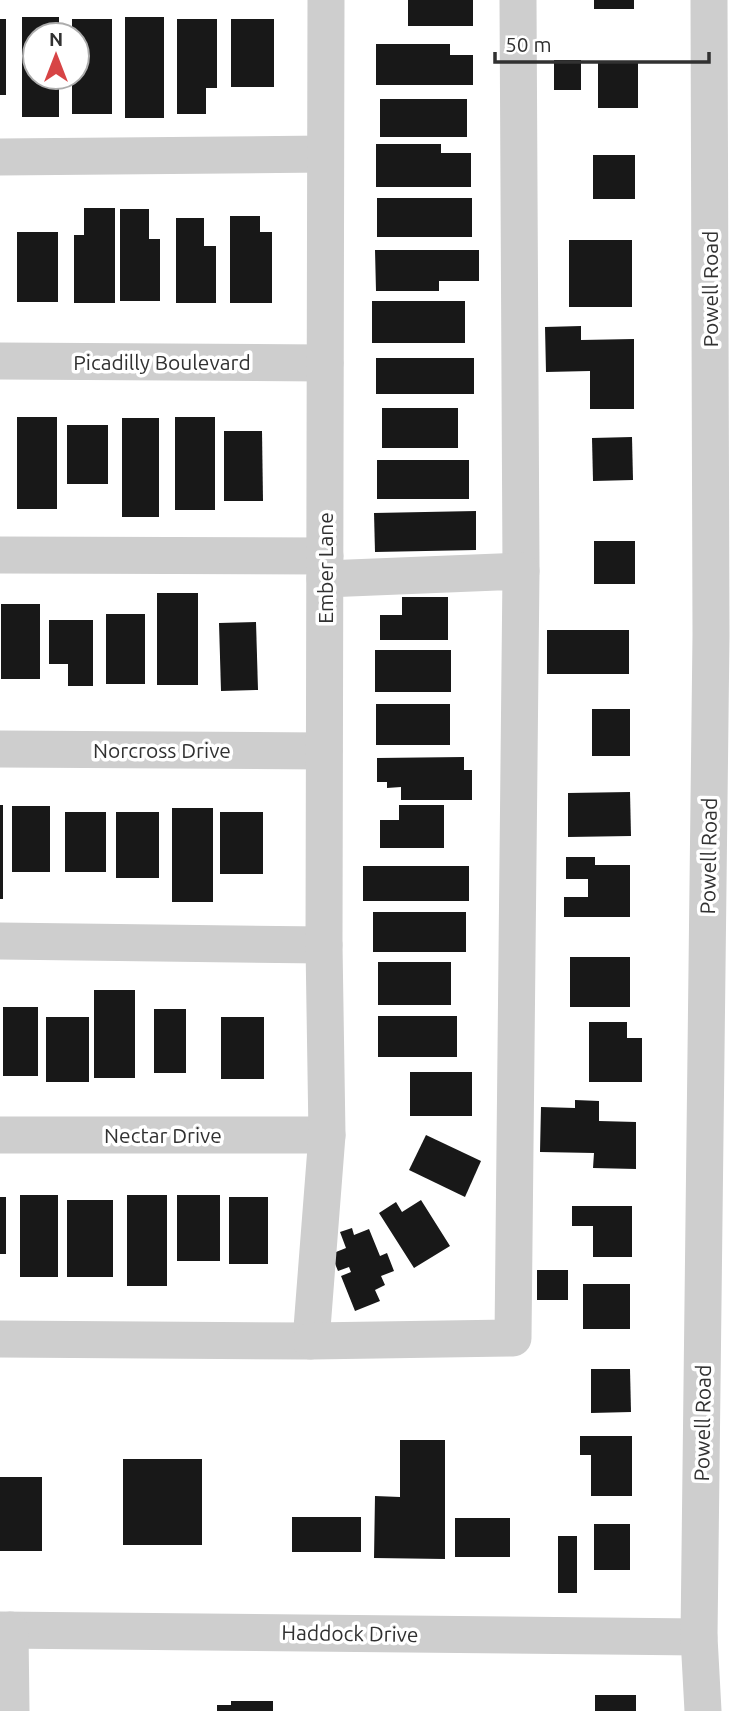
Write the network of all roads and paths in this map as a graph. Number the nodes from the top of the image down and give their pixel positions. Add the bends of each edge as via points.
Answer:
1 (326, 0) edge
2 (518, 0) edge
3 (709, 0) edge
4 (325, 154) junction
5 (0, 157) edge
6 (0, 361) edge
7 (325, 363) junction
8 (0, 555) edge
9 (325, 567) junction
10 (521, 571) junction
11 (725, 635) edge
12 (0, 749) edge
13 (324, 751) junction
14 (0, 941) edge
15 (324, 945) junction
16 (0, 1135) edge
17 (327, 1135) junction
18 (0, 1339) edge
19 (311, 1341) junction
20 (5, 1630) edge
21 (699, 1637) junction
22 (11, 1711) edge
23 (703, 1711) edge

1 - 4 street, Ember Lane
2 - 10 street
3 - 11 street, Powell Road
4 - 5 street
4 - 7 street, Ember Lane
6 - 7 street, Picadilly Boulevard
7 - 9 street, Ember Lane
8 - 9 street
9 - 10 street
9 - 13 street, Ember Lane
10 - 19 street via 513,1338
11 - 21 street, Powell Road
12 - 13 street, Norcross Drive
13 - 15 street, Ember Lane
14 - 15 street
15 - 17 street, Ember Lane
16 - 17 street, Nectar Drive
17 - 19 street, Ember Lane
18 - 19 street
20 - 21 street, Haddock Drive
20 - 22 street
21 - 23 street, Powell Road

